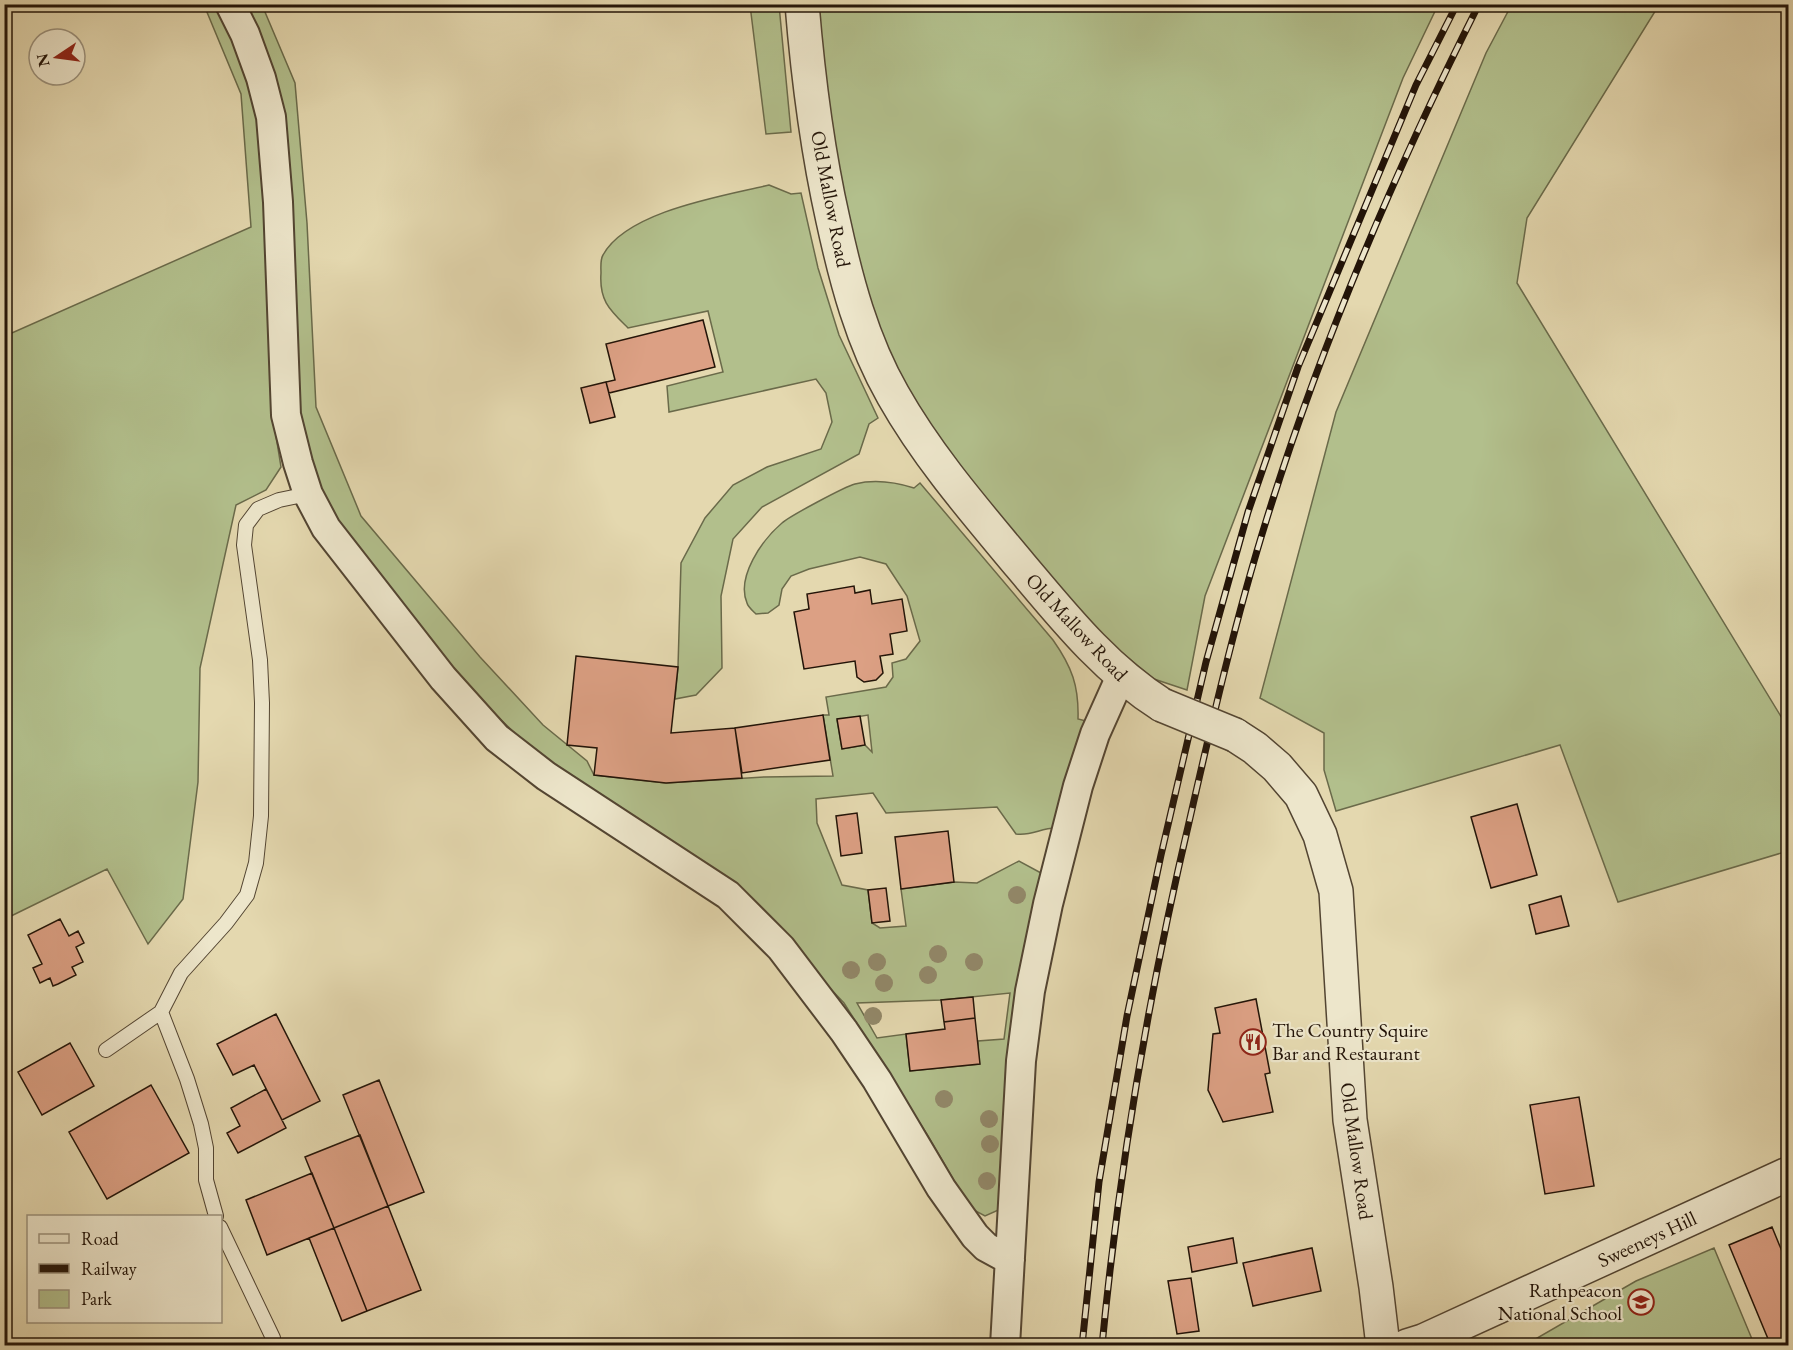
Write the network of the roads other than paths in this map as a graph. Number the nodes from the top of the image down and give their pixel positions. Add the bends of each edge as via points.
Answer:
1 (230, 4) edge
2 (802, 4) edge
3 (308, 494) junction
4 (1121, 676) junction
5 (161, 1012) junction
6 (106, 1050) dead end
7 (1788, 1174) edge
8 (216, 1215) edge
9 (222, 1231) edge
10 (1010, 1260) junction
11 (273, 1338) dead end
12 (1005, 1346) edge
13 (1383, 1346) edge
14 (1407, 1346) edge

1 - 3 street via 261,78 271,117 286,415
2 - 4 street, Old Mallow Road via 821,158 841,256 862,329 887,382 920,439 962,495 1070,624
3 - 5 lane via 258,509 246,525 244,545 262,703 261,816 256,863 247,896 181,973
3 - 10 street via 326,528 443,678 498,738 546,776 728,895 781,948 844,1031 975,1236
4 - 10 street via 1095,734 1078,786 1030,991 1021,1061
4 - 13 street, Old Mallow Road, bridge via 1162,705 1235,735 1255,748 1301,795 1320,835 1336,891 1350,1120
5 - 6 lane
5 - 8 lane via 201,1124 206,1180
7 - 14 street, Sweeneys Hill
9 - 11 lane
10 - 12 street

